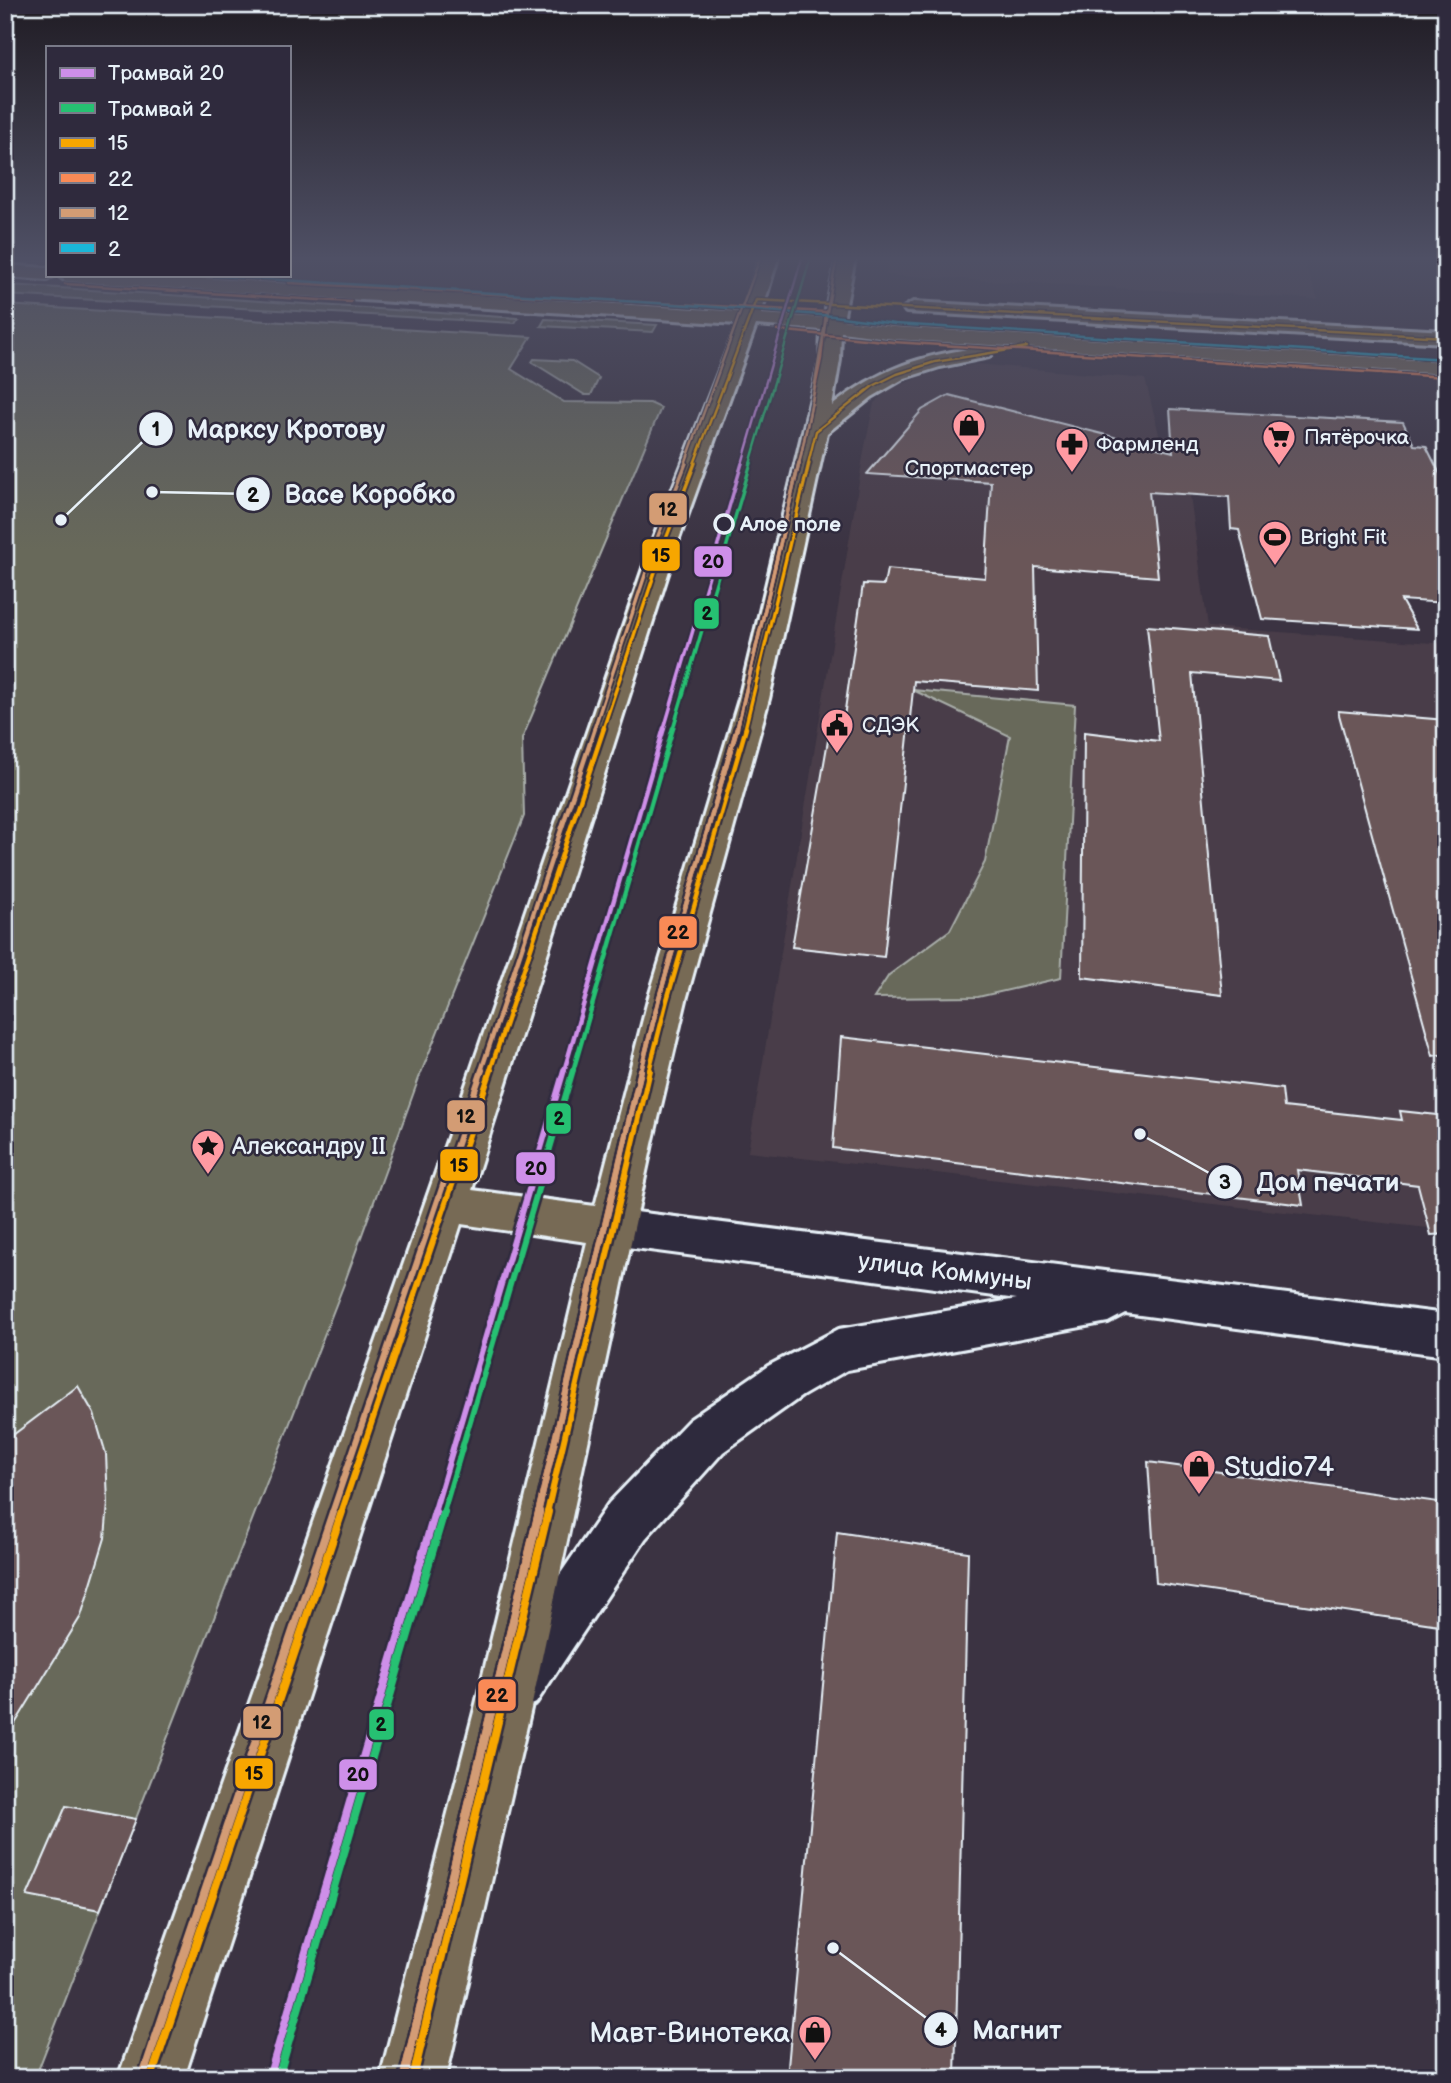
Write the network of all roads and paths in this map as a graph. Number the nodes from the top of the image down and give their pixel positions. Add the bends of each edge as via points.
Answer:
1 (735, 355) edge
2 (830, 355) edge
3 (967, 355) edge
4 (1251, 355) edge
5 (1446, 366) edge
6 (816, 431) junction
7 (445, 1204) junction
8 (612, 1227) junction
9 (1139, 1296) junction
10 (1446, 1335) edge
11 (504, 1704) junction
12 (151, 2078) edge
13 (413, 2078) edge

1 - 7 main road via 666,540
2 - 6 main road
3 - 6 main road via 897,374 873,386
4 - 5 main road
6 - 8 main road via 754,699 667,1000
7 - 8 main road, улица Коммуны
7 - 12 main road
8 - 9 street, улица Коммуны
8 - 11 main road
9 - 10 street, улица Коммуны
9 - 11 street via 839,1350 785,1381 706,1436 627,1521
11 - 13 main road

